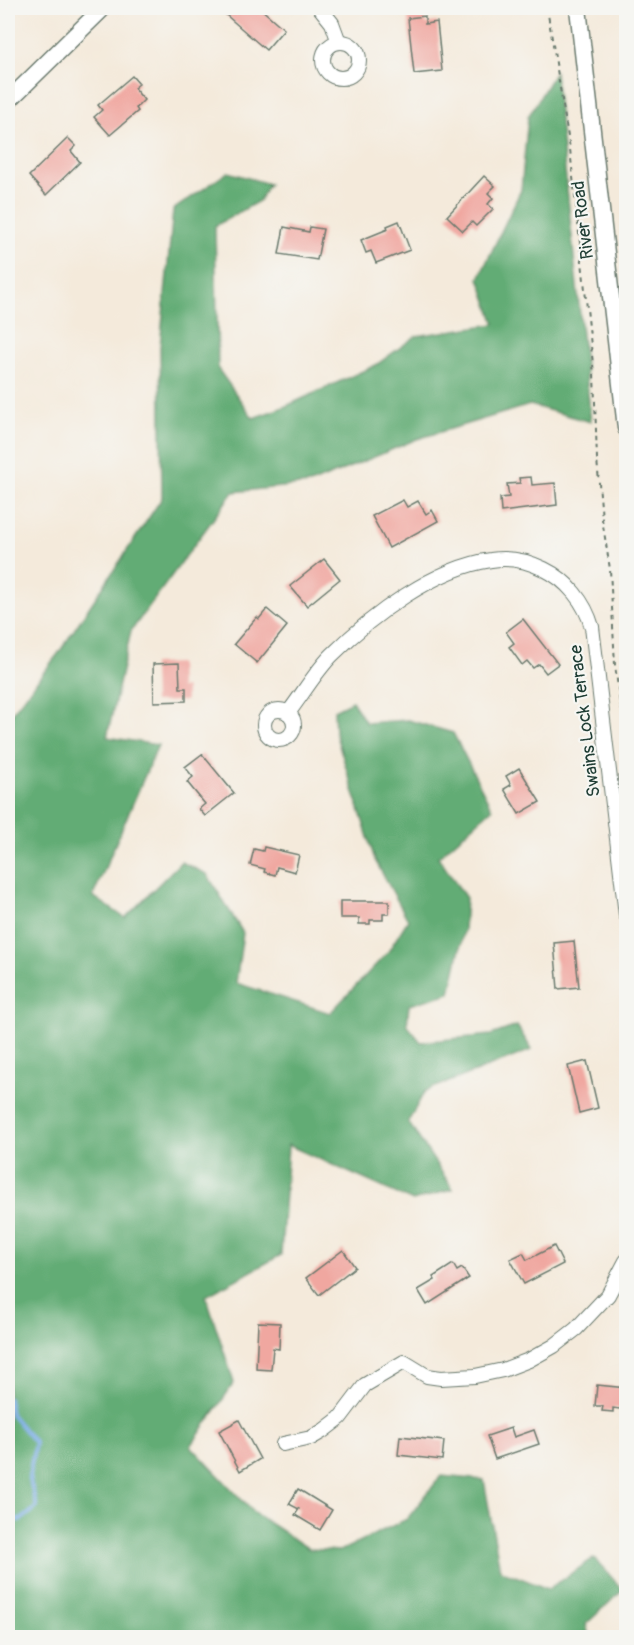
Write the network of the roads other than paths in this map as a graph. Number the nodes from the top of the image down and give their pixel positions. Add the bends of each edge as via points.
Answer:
1 (103, 8) edge
2 (320, 8) edge
3 (578, 8) edge
4 (339, 42) dead end
5 (8, 101) edge
6 (621, 329) edge
7 (627, 428) edge
8 (288, 713) dead end
9 (627, 915) edge
10 (627, 1261) edge
11 (283, 1444) dead end

1 - 5 main road
2 - 4 street via 332,23
3 - 6 main road, River Road
6 - 7 main road, River Road
8 - 9 street, Swains Lock Terrace via 330,657 358,631 403,597 439,577 493,560 533,564 555,574 581,603 592,627
10 - 11 street via 608,1295 576,1329 529,1360 475,1376 441,1378 427,1376 404,1362 365,1385 340,1418 323,1431

